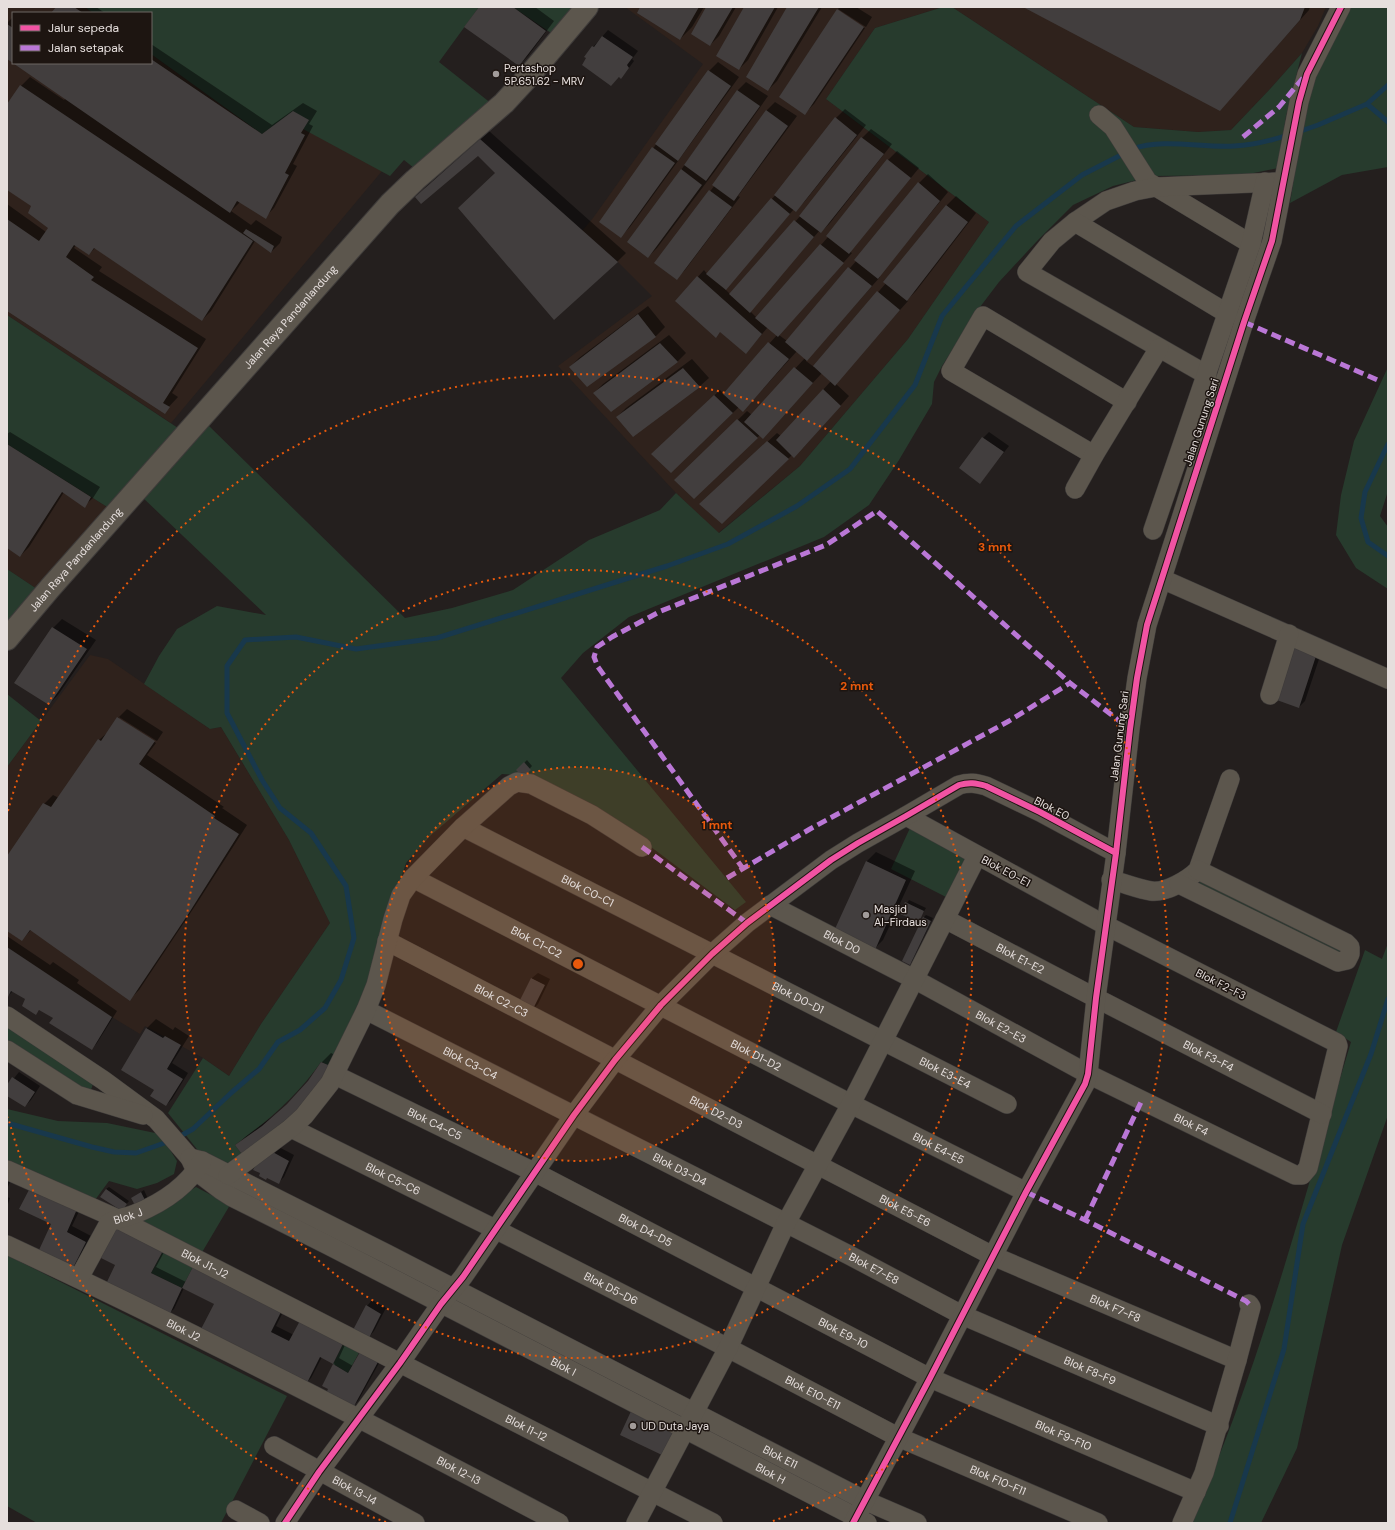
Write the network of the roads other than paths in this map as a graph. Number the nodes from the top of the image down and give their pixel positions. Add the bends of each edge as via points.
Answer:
1 (587, 7) edge
2 (1341, 7) edge
3 (1099, 115) dead end
4 (1265, 182) junction
5 (1285, 182) junction
6 (1156, 187) junction
7 (1074, 222) junction
8 (1251, 244) junction
9 (1228, 314) junction
10 (1159, 348) junction
11 (1207, 375) junction
12 (1127, 402) junction
13 (1094, 455) junction
14 (1075, 489) dead end
15 (1153, 530) dead end
16 (1162, 579) junction
17 (1289, 634) junction
18 (7, 639) edge
19 (1388, 679) edge
20 (1270, 695) dead end
21 (1230, 779) dead end
22 (906, 816) junction
23 (462, 827) junction
24 (642, 847) dead end
25 (1116, 853) junction
26 (977, 856) junction
27 (1198, 870) junction
28 (413, 878) junction
29 (1111, 880) junction
30 (1179, 884) junction
31 (770, 905) junction
32 (945, 919) junction
33 (1105, 925) junction
34 (387, 941) junction
35 (712, 954) junction
36 (914, 980) junction
37 (1096, 998) junction
38 (661, 1005) junction
39 (366, 1010) junction
40 (7, 1016) edge
41 (883, 1042) junction
42 (7, 1050) edge
43 (615, 1060) junction
44 (1088, 1074) junction
45 (335, 1075) junction
46 (851, 1104) junction
47 (1007, 1104) dead end
48 (1322, 1114) junction
49 (574, 1115) junction
50 (156, 1119) junction
51 (291, 1128) junction
52 (194, 1161) junction
53 (817, 1164) junction
54 (7, 1170) edge
55 (535, 1172) junction
56 (228, 1175) junction
57 (1026, 1192) junction
58 (120, 1220) junction
59 (786, 1223) junction
60 (495, 1229) junction
61 (7, 1244) edge
62 (993, 1256) junction
63 (79, 1278) junction
64 (756, 1287) junction
65 (454, 1289) junction
66 (441, 1304) junction
67 (1249, 1304) dead end
68 (962, 1315) junction
69 (728, 1348) junction
70 (1237, 1360) junction
71 (400, 1363) junction
72 (930, 1378) junction
73 (694, 1412) junction
74 (360, 1418) junction
75 (1219, 1426) junction
76 (685, 1429) junction
77 (898, 1437) junction
78 (274, 1446) dead end
79 (319, 1472) junction
80 (653, 1492) junction
81 (1196, 1492) junction
82 (866, 1501) junction
83 (236, 1510) dead end
84 (859, 1521) edge
85 (260, 1523) edge
86 (285, 1523) edge
87 (415, 1523) edge
88 (559, 1523) edge
89 (636, 1523) edge
90 (713, 1523) edge
91 (917, 1523) edge
92 (1098, 1523) edge
93 (1182, 1523) edge

1 - 18 street, Jalan Raya Pandanlandung via 504,103 390,204
2 - 5 street, Jalan Gunung Sari via 1307,74 1299,102
3 - 6 street via 1113,127 1142,174
4 - 5 street
4 - 6 street
4 - 8 street
5 - 16 street, Jalan Gunung Sari via 1272,241
6 - 7 street via 1106,201
6 - 8 street
7 - 9 street
7 - 10 street via 1052,241 1027,272
8 - 9 street
9 - 11 street
10 - 11 street
10 - 12 street
11 - 15 street
12 - 13 street
12 - 13 street via 983,316 951,371
13 - 14 street
16 - 17 street
16 - 25 street, Jalan Gunung Sari via 1147,625 1137,678
17 - 19 street
17 - 20 street
21 - 27 street
22 - 25 street, Blok E0 via 959,785 967,782 977,783 1040,812
22 - 26 street, Blok E0-E1
22 - 31 street via 858,842
23 - 24 street via 509,786 525,782 592,815
23 - 28 street
23 - 35 street, Blok C0-C1
25 - 29 street, Jalan Gunung Sari
26 - 32 street
26 - 33 street, Blok E0-E1
27 - 30 street
27 - 30 street via 1346,943 1350,947 1347,960 1338,962
28 - 34 street via 401,895
28 - 38 street, Blok C1-C2
29 - 30 street via 1151,891
29 - 33 street, Jalan Gunung Sari
31 - 35 street
31 - 36 street, Blok D0
32 - 36 street
32 - 37 street, Blok E1-E2
33 - 37 street, Jalan Gunung Sari
33 - 48 street, Blok F2-F3 via 1337,1043
34 - 39 street via 376,985
34 - 43 street, Blok C2-C3
35 - 38 street
35 - 41 street, Blok D0-D1
36 - 41 street
36 - 44 street, Blok E2-E3
37 - 44 street, Jalan Gunung Sari
37 - 48 street, Blok F3-F4
38 - 43 street
38 - 46 street, Blok D1-D2
39 - 45 street
39 - 49 street, Blok C3-C4
40 - 50 street
41 - 46 street
41 - 47 street, Blok E3-E4
42 - 50 street via 77,1095
43 - 49 street
43 - 53 street, Blok D2-D3
44 - 48 street, Blok F4 via 1295,1175 1302,1174 1308,1168
44 - 57 street, Jalan Gunung Sari
45 - 51 street via 312,1107
45 - 55 street, Blok C4-C5
46 - 53 street
46 - 57 street, Blok E4-E5
49 - 55 street
49 - 59 street, Blok D3-D4
50 - 52 street
51 - 56 street
51 - 60 street, Blok C5-C6
52 - 56 street, Blok E11
52 - 58 street, Blok J via 184,1185 155,1205
52 - 66 street, Blok I via 220,1190 232,1197
53 - 59 street
53 - 62 street, Blok E5-E6
54 - 58 street, Blok J1-J2
55 - 60 street
55 - 64 street, Blok D4-D5
56 - 65 street, Blok E11
57 - 62 street, Jalan Gunung Sari
58 - 63 street, Blok J via 109,1223
58 - 71 street, Blok J1-J2
59 - 64 street
59 - 68 street, Blok E7-E8
60 - 65 street
60 - 69 street, Blok D5-D6
61 - 63 street, Blok J2
62 - 68 street, Jalan Gunung Sari
62 - 70 street, Blok F7-F8
63 - 74 street, Blok J2
64 - 69 street
64 - 72 street, Blok E9-10
65 - 66 street
65 - 73 street, Blok E11
66 - 71 street
66 - 76 street, Blok I
67 - 70 street via 1251,1307
68 - 72 street, Jalan Gunung Sari
68 - 75 street, Blok F8-F9
69 - 73 street
69 - 77 street, Blok E10-E11
70 - 75 street
71 - 74 street
71 - 80 street, Blok I1-I2
72 - 77 street, Jalan Gunung Sari
72 - 81 street, Blok F9-F10
73 - 76 street
73 - 82 street, Blok E11
74 - 79 street
74 - 88 street, Blok I2-I3
75 - 81 street
76 - 80 street
76 - 84 street, Blok H
77 - 82 street, Jalan Gunung Sari
77 - 92 street, Blok F10-F11
78 - 79 street, Blok I3-I4
79 - 86 street
79 - 87 street, Blok I3-I4
80 - 89 street
80 - 90 street, Blok I1-I2
81 - 93 street
82 - 84 street, Jalan Gunung Sari
82 - 91 street, Blok E11
83 - 85 street

